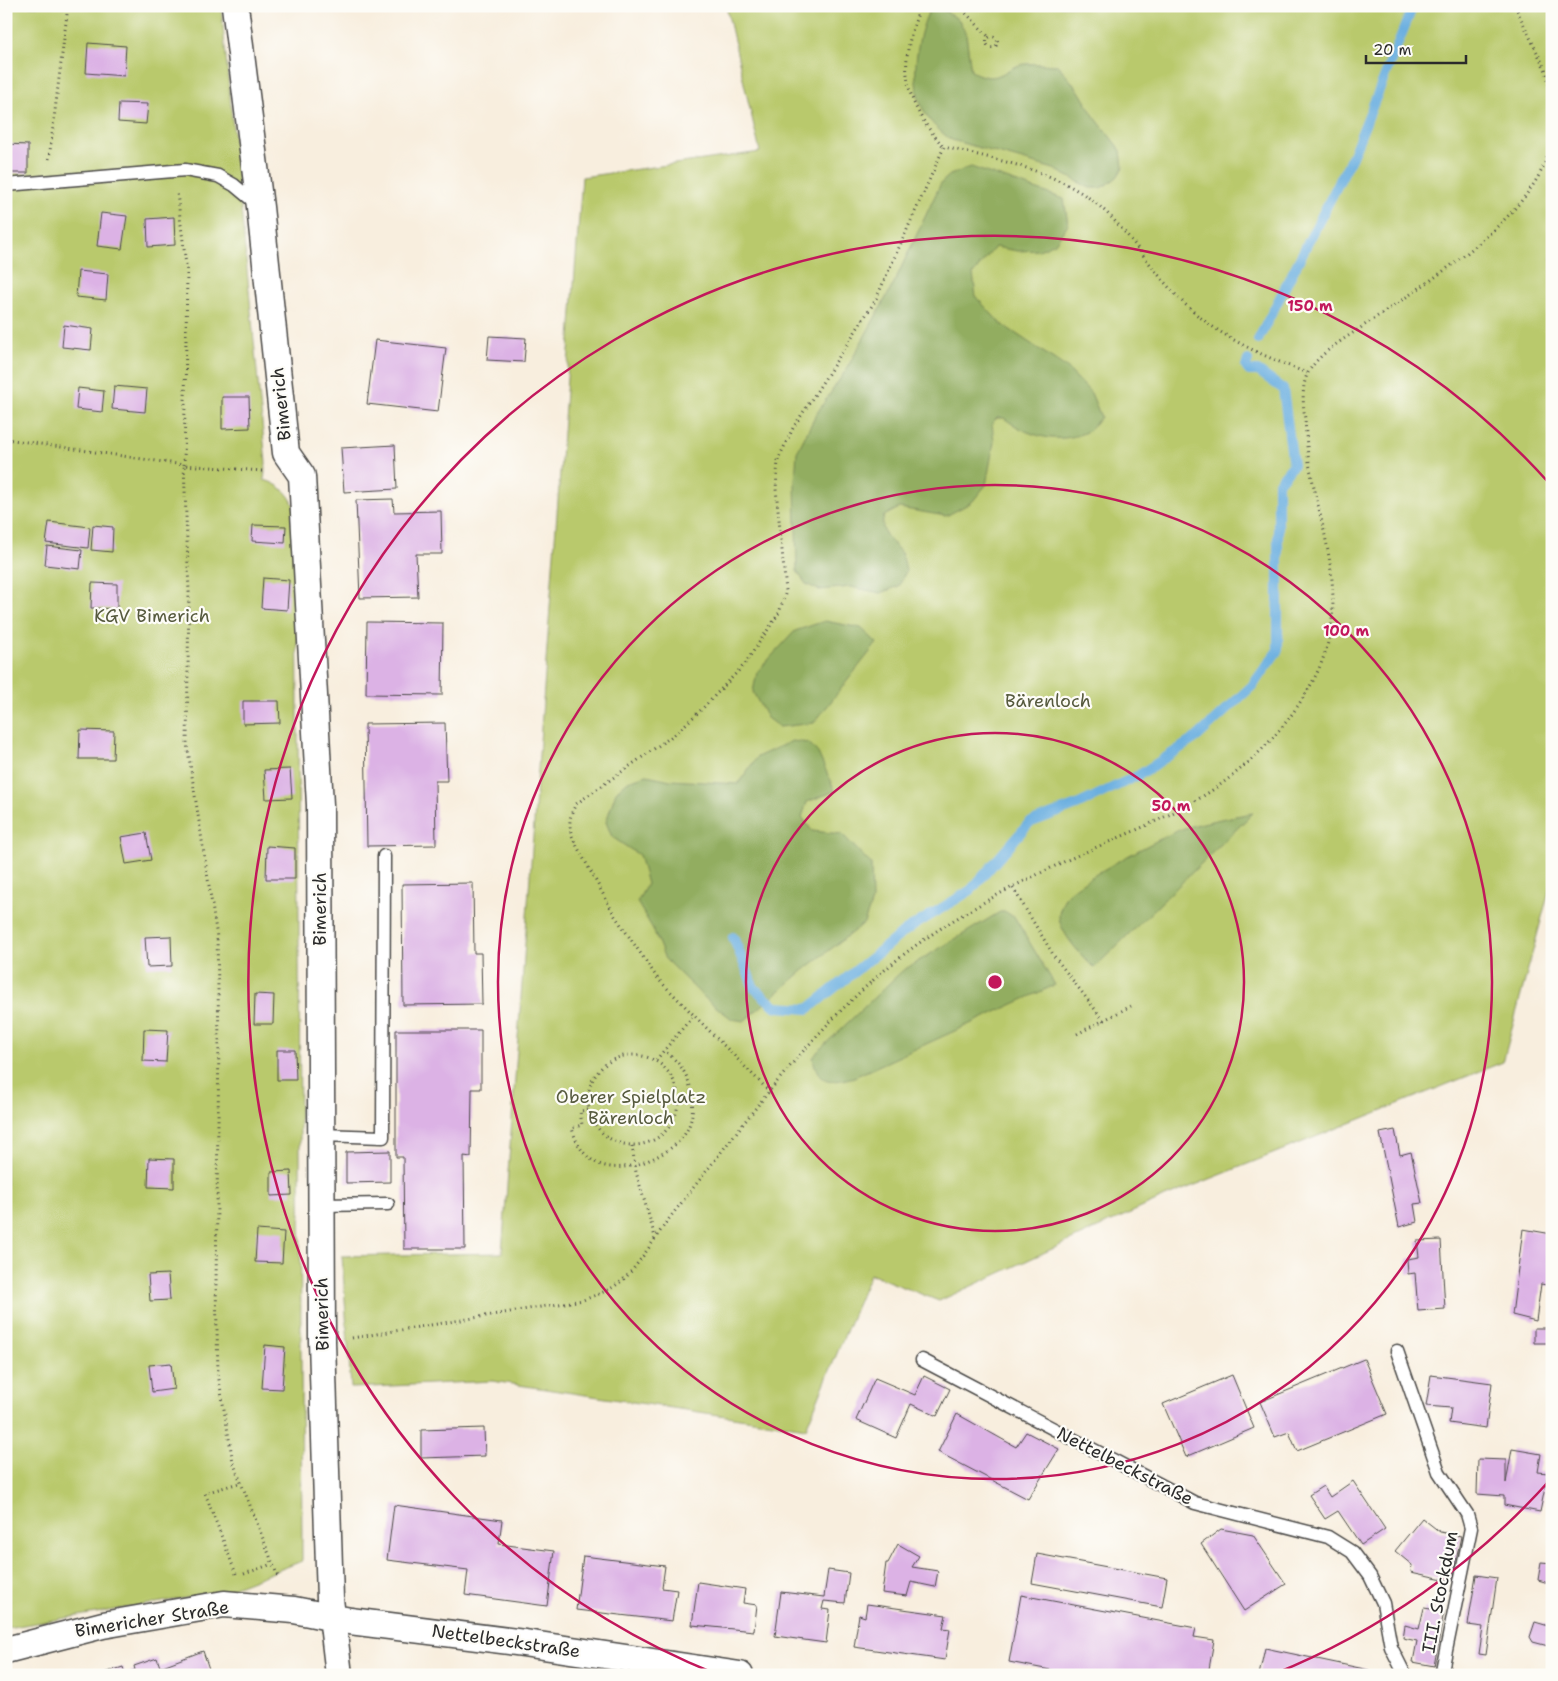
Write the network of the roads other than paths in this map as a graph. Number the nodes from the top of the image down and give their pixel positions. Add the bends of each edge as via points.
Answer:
1 (235, 6) edge
2 (6, 185) edge
3 (260, 207) junction
4 (384, 856) dead end
5 (320, 1135) junction
6 (388, 1204) dead end
7 (320, 1206) junction
8 (1397, 1352) dead end
9 (922, 1360) dead end
10 (331, 1617) junction
11 (6, 1650) edge
12 (339, 1675) edge
13 (740, 1675) edge
14 (1405, 1675) edge
15 (1441, 1675) edge

1 - 3 street, Bimerich
2 - 3 lane via 185,170 218,176
3 - 5 street, Bimerich via 286,452 302,476 320,805
4 - 5 lane via 383,1137
5 - 7 street, Bimerich
6 - 7 lane
7 - 10 street, Bimerich
8 - 15 lane, III. Stockdum via 1439,1472 1467,1514 1472,1528
9 - 14 lane, Nettelbeckstraße via 1195,1503 1328,1538 1352,1552 1370,1576 1383,1603 1391,1648
10 - 11 street, Bimericher Straße via 224,1604 103,1625
10 - 12 street
10 - 13 street, Nettelbeckstraße

